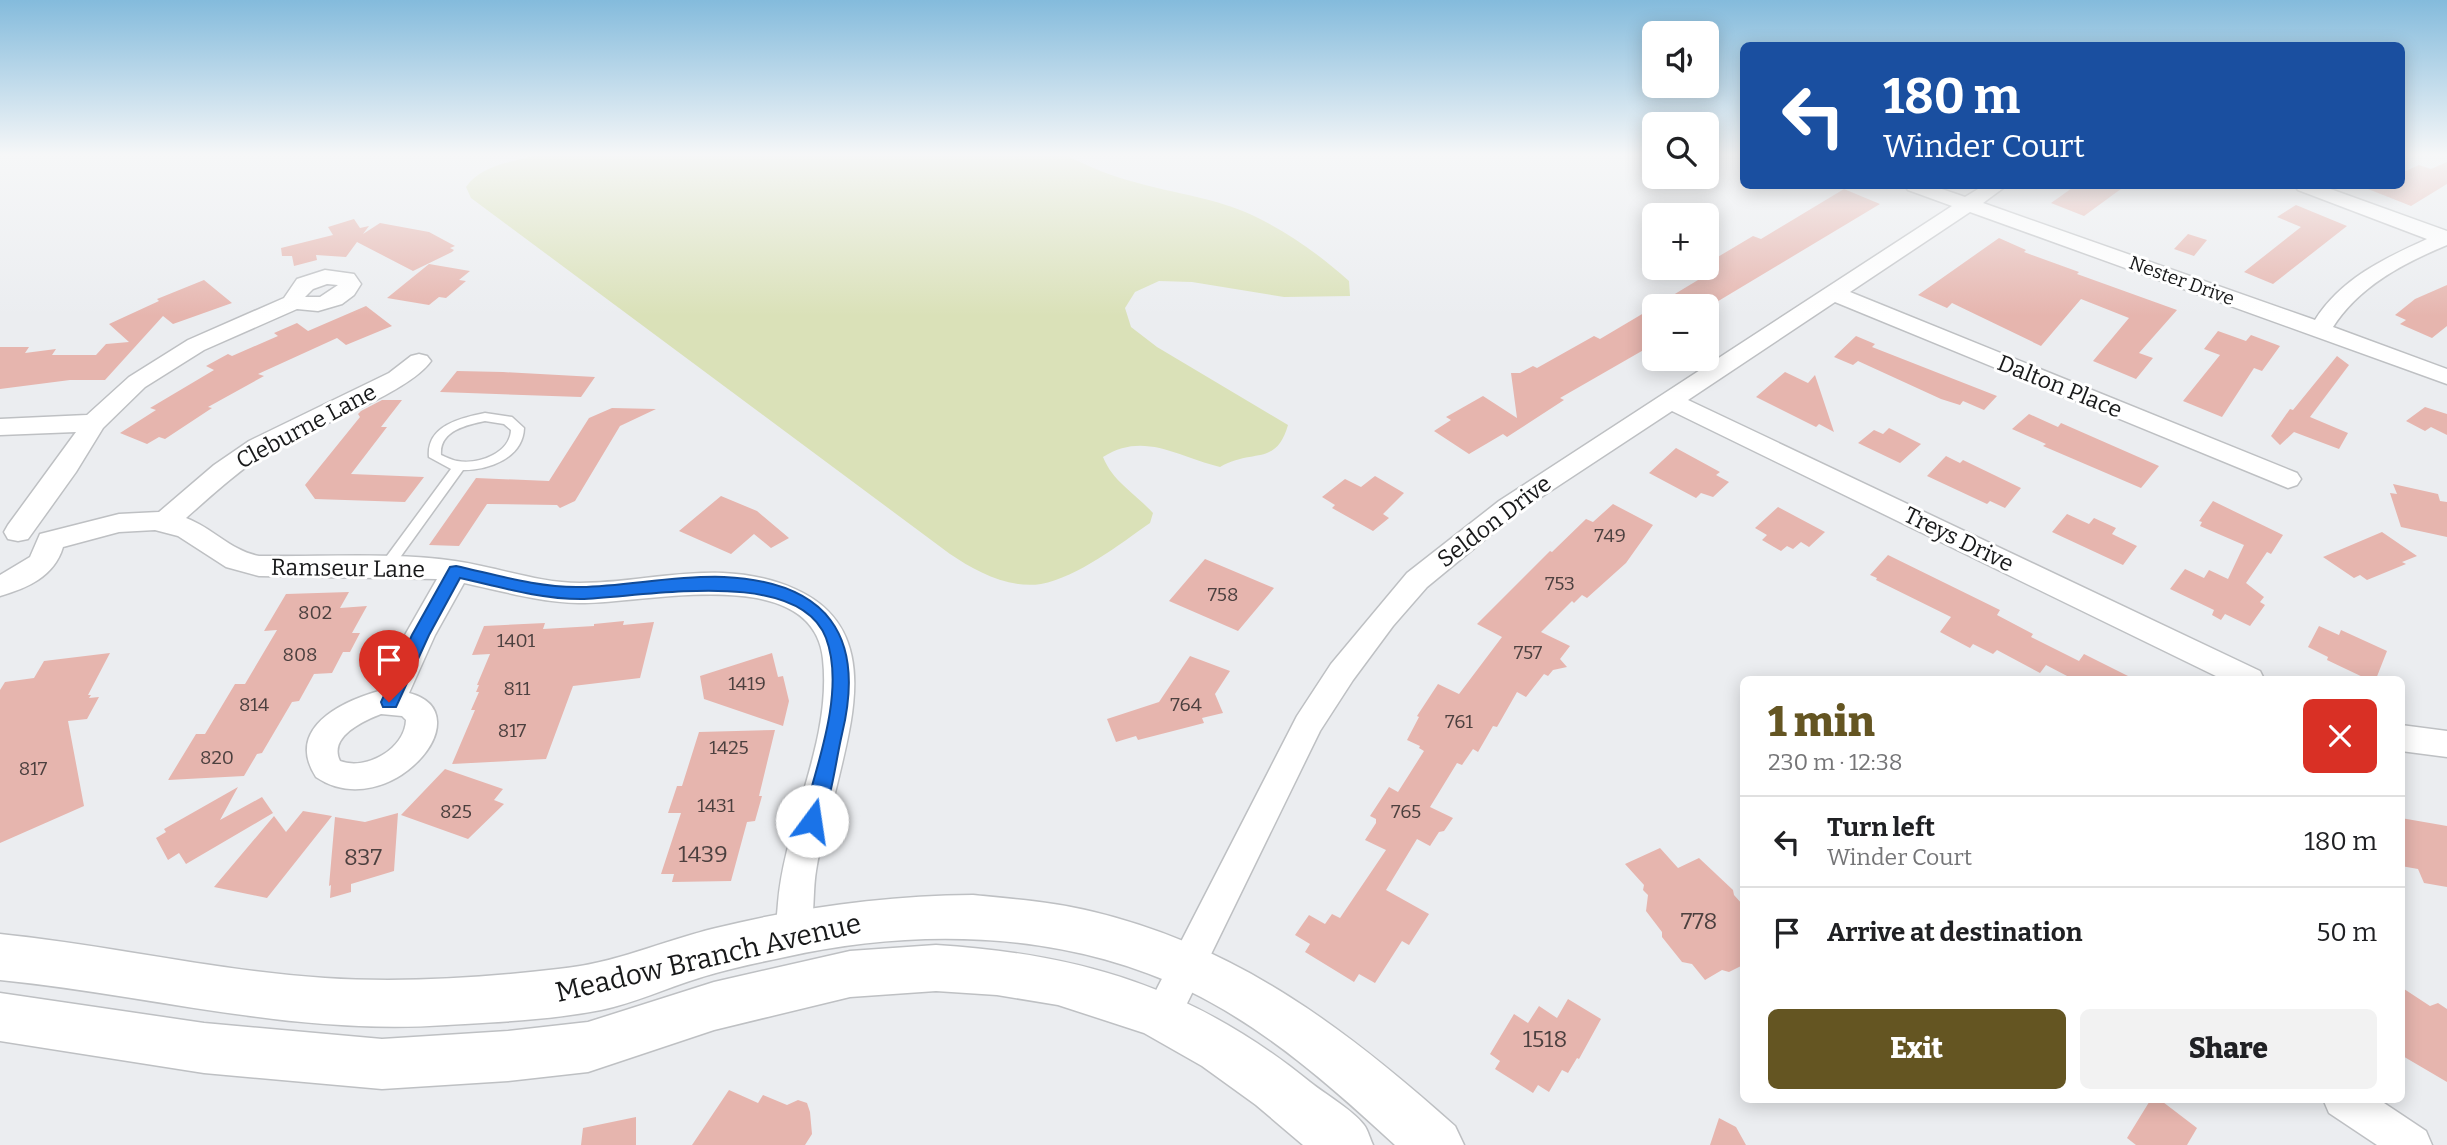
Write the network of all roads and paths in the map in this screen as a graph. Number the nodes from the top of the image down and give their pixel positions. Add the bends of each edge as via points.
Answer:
1 (1957, 209) edge
2 (1984, 209) edge
3 (2369, 209) edge
4 (2446, 238) edge
5 (1832, 293) junction
6 (296, 301) dead end
7 (2320, 330) junction
8 (419, 361) dead end
9 (2447, 377) edge
10 (1669, 400) junction
11 (93, 423) junction
12 (0, 427) edge
13 (458, 468) junction
14 (2288, 480) dead end
15 (164, 523) junction
16 (9, 535) edge
17 (50, 541) junction
18 (386, 567) junction
19 (456, 571) junction
20 (2, 588) edge
21 (2243, 676) edge
22 (389, 702) dead end
23 (2405, 739) edge
24 (2447, 744) edge
25 (793, 933) junction
26 (0, 957) edge
27 (1187, 965) junction
28 (1162, 1016) junction
29 (0, 1017) edge
30 (2349, 1103) edge
31 (1345, 1145) edge
32 (1436, 1145) edge
33 (2412, 1145) edge

1 - 5 street, Seldon Drive
2 - 7 street, Nester Drive
3 - 4 street
4 - 7 street via 2358,284 2341,298
5 - 10 street, Seldon Drive
5 - 14 street, Dalton Place
6 - 11 street via 207,339 163,364
7 - 9 street, Nester Drive
8 - 15 street, Cleburne Lane via 397,378 258,447
10 - 21 street, Treys Drive
10 - 27 street, Seldon Drive via 1467,538 1418,580 1383,619 1308,726
11 - 12 street
11 - 16 street via 66,466
13 - 13 lane via 490,463 506,453 516,444 519,427 512,421 485,417 445,432 436,440 435,457
13 - 18 lane
15 - 17 street, Ramseur Lane via 116,524
15 - 18 street, Ramseur Lane via 187,528 239,563
16 - 17 street, Ramseur Lane via 34,533
17 - 20 street via 43,561
18 - 19 street, Ramseur Lane
19 - 22 street
19 - 25 street, Ramseur Lane via 541,590 580,593 745,584 806,606 825,621 841,666 841,690 799,870
23 - 24 street
25 - 26 main road, Meadow Branch Avenue via 712,951 612,984 528,996 369,1004
25 - 27 main road, Meadow Branch Avenue via 914,916 1000,917 1059,925
27 - 28 street, Seldon Drive
27 - 32 main road, Meadow Branch Avenue via 1263,1006 1334,1056
28 - 29 main road, Meadow Branch Avenue via 1058,982 997,971 936,968 850,974 811,982 714,1006 588,1047 382,1064 204,1048
28 - 31 main road, Meadow Branch Avenue via 1220,1048
30 - 33 street

